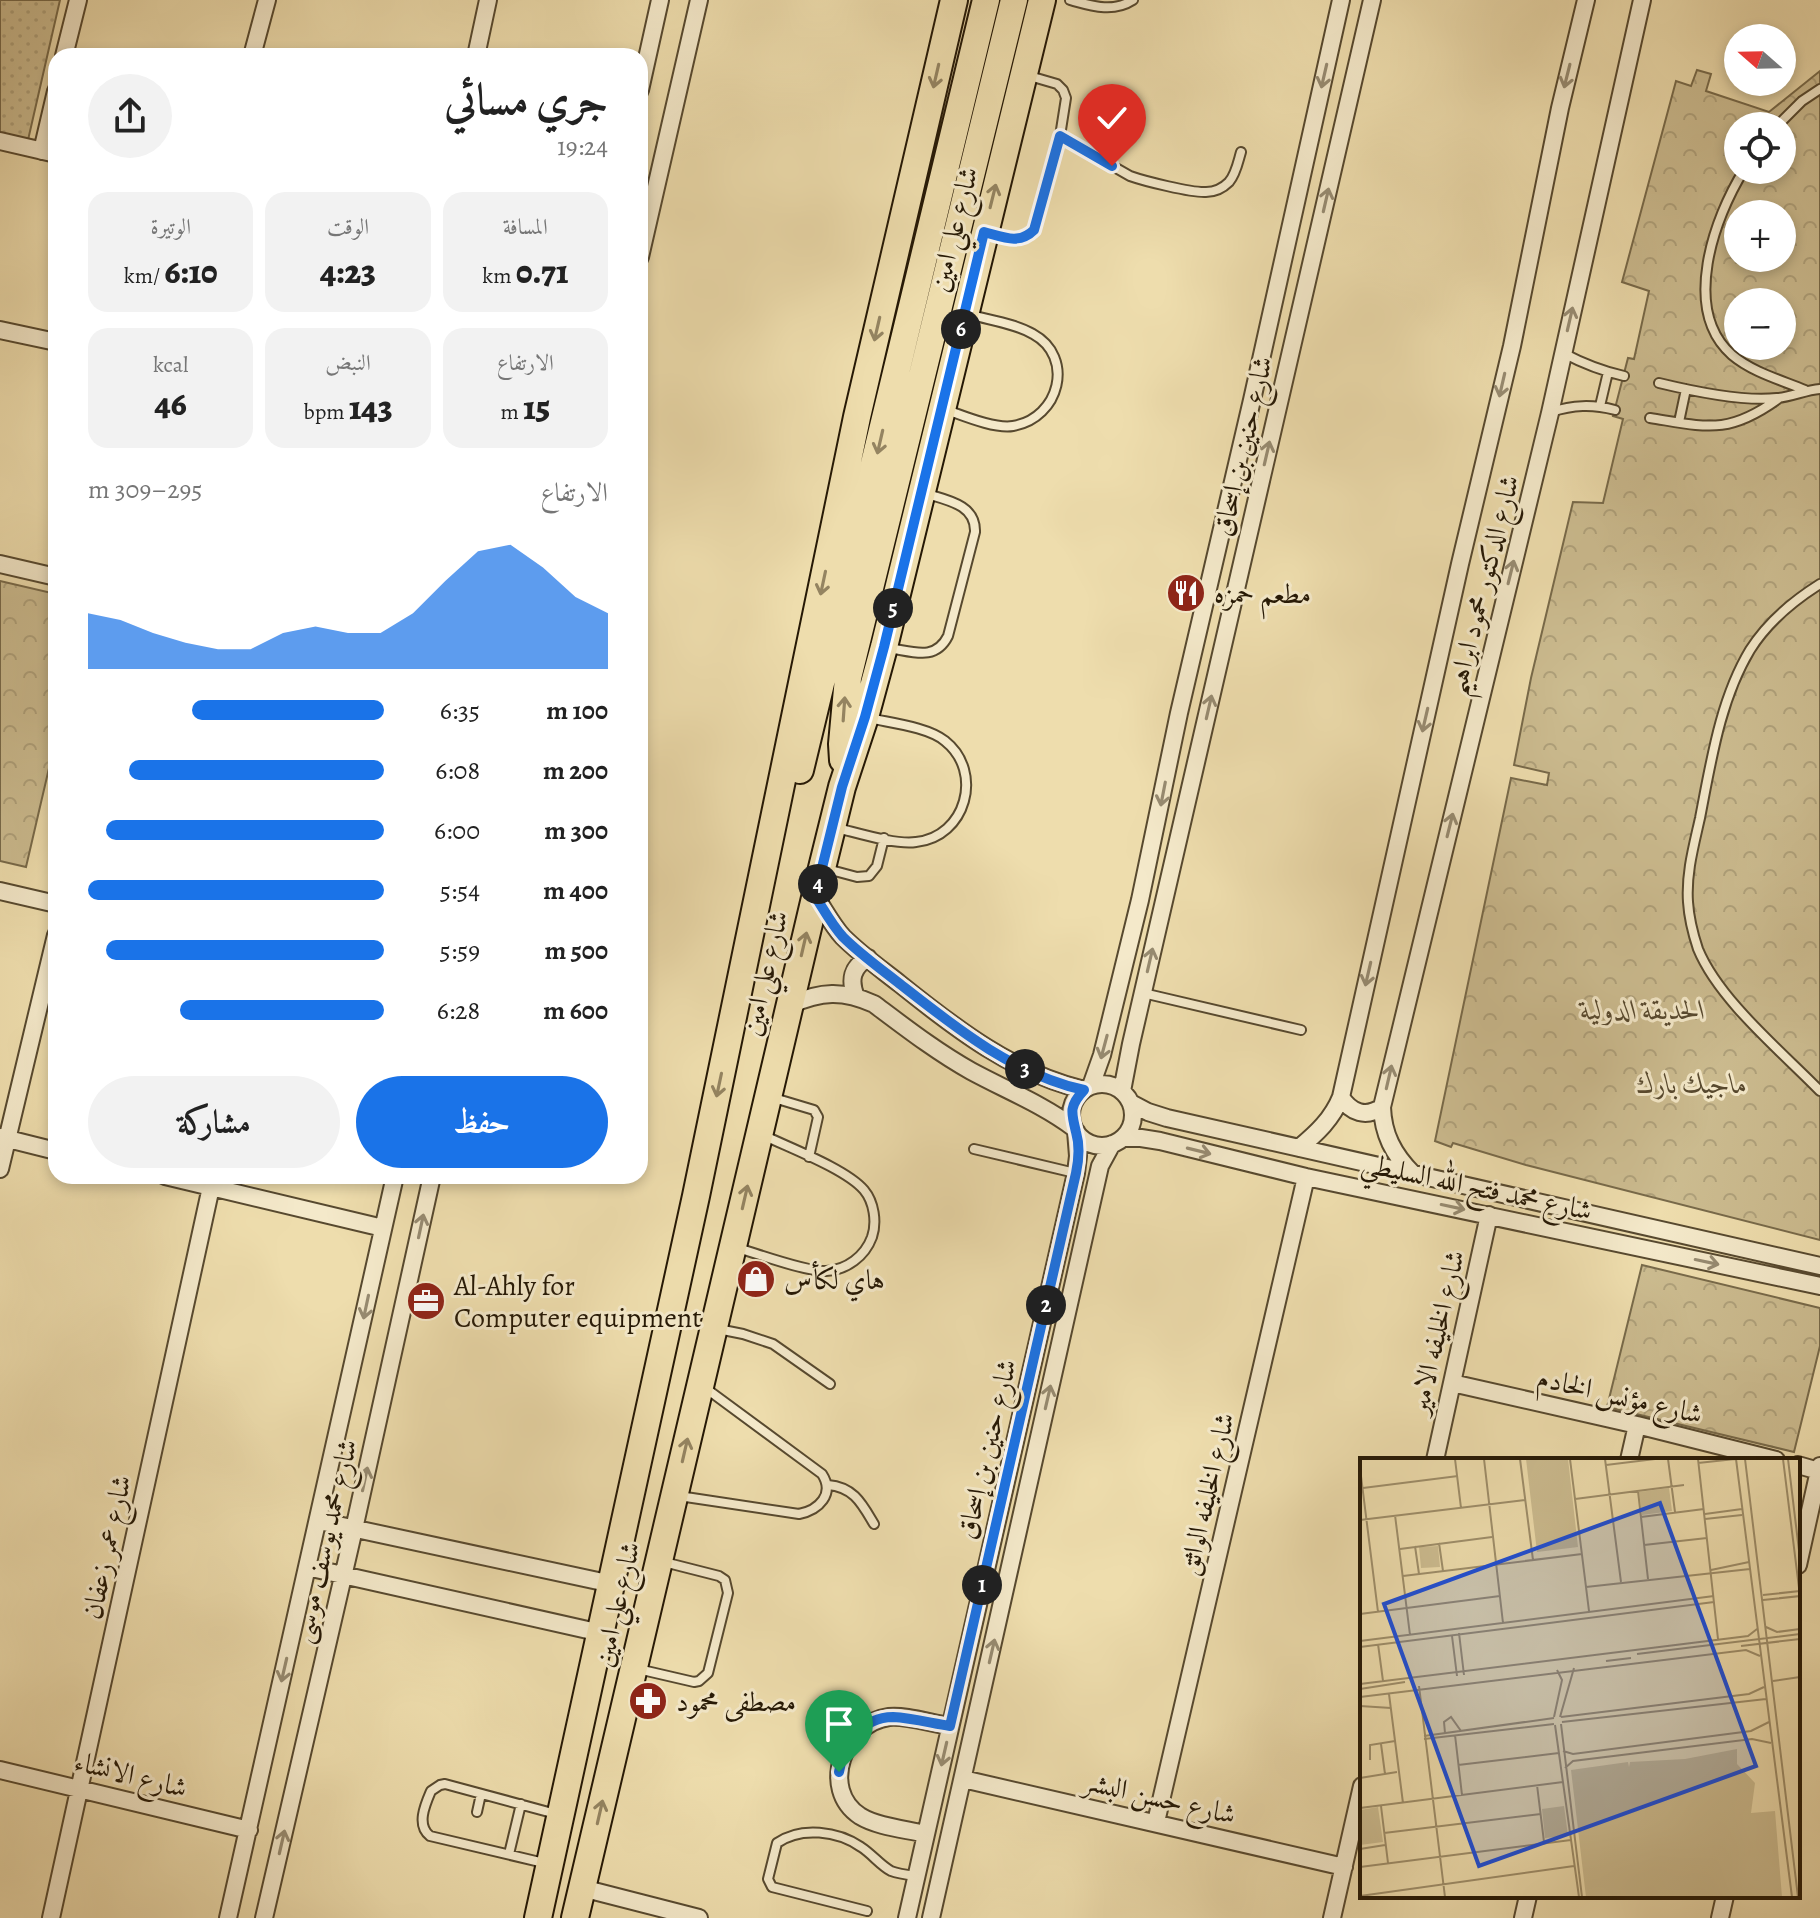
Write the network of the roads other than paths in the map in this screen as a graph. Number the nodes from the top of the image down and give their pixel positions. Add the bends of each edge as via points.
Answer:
1 (78, 0) edge
2 (267, 0) edge
3 (488, 0) edge
4 (660, 0) edge
5 (699, 0) edge
6 (954, 0) edge
7 (986, 0) edge
8 (1014, 0) edge
9 (1042, 0) edge
10 (1070, 0) edge
11 (1133, 0) edge
12 (1341, 0) edge
13 (1372, 0) edge
14 (1586, 0) edge
15 (1642, 0) edge
16 (66, 48) edge
17 (254, 48) edge
18 (478, 48) edge
19 (648, 54) edge
20 (1024, 74) junction
21 (1820, 89) edge
22 (1791, 112) edge
23 (1060, 136) junction
24 (0, 141) edge
25 (48, 152) edge
26 (1241, 152) dead end
27 (1737, 184) edge
28 (648, 222) edge
29 (984, 232) junction
30 (965, 313) junction
31 (0, 330) edge
32 (48, 340) edge
33 (1563, 353) junction
34 (1608, 372) junction
35 (1624, 376) dead end
36 (1659, 383) dead end
37 (1686, 389) junction
38 (1820, 389) edge
39 (1805, 390) junction
40 (1778, 398) junction
41 (1600, 406) junction
42 (942, 409) junction
43 (1615, 410) dead end
44 (1550, 413) junction
45 (1650, 418) dead end
46 (1679, 422) junction
47 (921, 492) junction
48 (0, 564) edge
49 (48, 575) edge
50 (1820, 584) edge
51 (884, 647) junction
52 (865, 717) junction
53 (842, 787) junction
54 (833, 827) junction
55 (884, 838) junction
56 (767, 851) junction
57 (822, 868) junction
58 (0, 891) edge
59 (815, 896) junction
60 (48, 902) edge
61 (868, 958) junction
62 (48, 966) edge
63 (1143, 993) junction
64 (856, 997) junction
65 (790, 1005) junction
66 (1301, 1030) dead end
67 (1088, 1088) junction
68 (1820, 1091) edge
69 (768, 1097) junction
70 (1126, 1097) junction
71 (1341, 1097) junction
72 (1382, 1107) junction
73 (1075, 1130) junction
74 (760, 1133) junction
75 (3, 1138) edge
76 (1117, 1141) junction
77 (1299, 1148) junction
78 (48, 1149) edge
79 (974, 1149) dead end
80 (809, 1157) junction
81 (0, 1169) edge
82 (1076, 1173) junction
83 (1413, 1174) junction
84 (1306, 1177) junction
85 (198, 1184) edge
86 (393, 1184) edge
87 (430, 1184) edge
88 (211, 1187) junction
89 (1489, 1215) junction
90 (383, 1228) junction
91 (733, 1246) junction
92 (1820, 1266) edge
93 (1820, 1286) edge
94 (714, 1328) junction
95 (1452, 1383) junction
96 (700, 1384) junction
97 (830, 1384) dead end
98 (1637, 1425) junction
99 (1435, 1458) edge
100 (1629, 1458) edge
101 (1768, 1458) edge
102 (1819, 1468) edge
103 (828, 1485) junction
104 (674, 1495) junction
105 (319, 1521) junction
106 (874, 1524) dead end
107 (354, 1529) junction
108 (1800, 1556) edge
109 (659, 1561) junction
110 (307, 1567) junction
111 (343, 1575) junction
112 (612, 1584) junction
113 (601, 1633) junction
114 (633, 1668) junction
115 (950, 1726) junction
116 (0, 1770) edge
117 (963, 1779) junction
118 (80, 1789) junction
119 (481, 1794) junction
120 (1360, 1795) edge
121 (521, 1804) junction
122 (477, 1812) dead end
123 (561, 1815) junction
124 (1156, 1822) junction
125 (249, 1830) junction
126 (926, 1834) junction
127 (509, 1854) junction
128 (1344, 1867) junction
129 (547, 1876) junction
130 (916, 1876) junction
131 (582, 1888) junction
132 (1528, 1898) edge
133 (1725, 1898) edge
134 (867, 1911) dead end
135 (909, 1915) edge
136 (931, 1917) edge
137 (51, 1918) edge
138 (228, 1918) edge
139 (264, 1918) edge
140 (521, 1918) edge
141 (538, 1918) edge
142 (575, 1918) edge
143 (591, 1918) edge
144 (699, 1918) edge
145 (1332, 1918) edge
146 (1523, 1918) edge
147 (1720, 1918) edge

1 - 16 street
2 - 17 street
3 - 18 street
4 - 19 street
5 - 28 street
6 -> 56 main road, شارع علي امين via 857,417
7 -> 56 main road via 809,740
53 -> 8 main road via 848,678
9 - 20 main road, شارع علي امين
10 - 11 lane via 1109,8
12 -> 67 street, شارع حنين بن إسحاق via 1143,886 1104,1047
63 -> 13 street, شارع حنين بن إسحاق
14 -> 71 street, شارع الدكتور محمود ابراهيم
33 -> 15 street, شارع الدكتور محمود ابراهيم
20 - 23 lane via 1063,90
29 -> 20 main road, شارع علي امين
21 - 22 lane
23 - 26 lane via 1130,176 1200,192 1229,182
23 - 29 lane via 1034,230 1018,240
24 - 25 street
27 - 39 lane via 1712,248 1706,309 1714,333 1732,355
29 - 30 main road, شارع علي امين
30 - 42 main road, شارع علي امين
30 - 42 lane via 1035,334 1050,349 1058,369 1056,390 1046,409 1030,422 1009,427
31 - 32 street
33 - 34 lane
33 - 44 street, شارع الدكتور محمود ابراهيم
34 - 35 lane
34 - 41 lane
36 - 37 lane
37 - 40 lane
37 - 46 lane
38 - 39 lane
39 - 40 lane
40 - 46 lane via 1724,426
41 - 43 lane
41 - 44 lane
42 - 47 main road, شارع علي امين
72 -> 44 street, شارع الدكتور محمود ابراهيم
45 - 46 lane
47 - 51 main road, شارع علي امين
47 - 51 lane via 965,508 972,514 975,532 943,646 928,653
48 - 49 street
50 - 68 lane via 1772,622 1735,681 1712,758 1688,894 1693,935 1717,982
51 - 52 main road, شارع علي امين
52 - 53 main road, شارع علي امين
52 - 55 lane via 924,730 944,740 959,757 967,779 955,822 937,836 915,843
53 - 54 main road, شارع علي امين
54 - 55 lane
54 - 57 main road, شارع علي امين
55 - 57 lane via 869,876
56 -> 112 main road, شارع علي امين
57 - 59 main road, شارع علي امين
58 - 60 street
59 - 61 street via 843,936
65 -> 59 main road, شارع علي امين
61 - 64 street via 852,977
61 - 67 street via 983,1047 1044,1077
62 - 75 street
63 - 66 lane
63 - 70 street, شارع حنين بن إسحاق via 1128,1055
64 - 65 street via 820,994
64 - 73 street
65 - 69 main road, شارع علي امين
67 - 70 street via 1113,1086
67 - 73 street via 1072,1107
69 - 74 main road, شارع علي امين
69 - 80 lane via 817,1113
70 - 76 street via 1133,1115 1130,1128
70 - 77 street, شارع محمد فتح الله السليطي via 1167,1118
71 - 72 street via 1359,1113
71 - 77 street, شارع الدكتور محمود ابراهيم via 1320,1130
72 - 83 street, شارع الدكتور محمود ابراهيم via 1390,1144
73 - 76 street via 1092,1144
73 - 82 street, شارع حنين بن إسحاق
74 - 80 lane
91 -> 74 main road, شارع علي امين
75 - 78 street
75 - 81 street
76 -> 84 street, شارع محمد فتح الله السليطي via 1160,1141
117 -> 76 street, شارع حنين بن إسحاق via 1100,1166
77 - 83 street, شارع محمد فتح الله السليطي
79 - 82 lane
80 - 91 lane via 851,1178 867,1193 875,1213 873,1235 863,1254 846,1267 825,1271
82 - 115 street, شارع حنين بن إسحاق
83 - 92 street, شارع محمد فتح الله السليطي
84 -> 89 street, شارع محمد فتح الله السليطي
84 - 124 street, شارع الخليفه الواثق
85 - 88 street
86 - 90 street, شارع محمد يوسف موسى
107 -> 87 street, شارع محمد يوسف موسى
88 - 90 street
88 - 118 street, شارع عمر زعفان
89 -> 93 street, شارع محمد فتح الله السليطي
89 - 95 street, شارع الخليفه الامير
90 -> 105 street, شارع محمد يوسف موسى
91 - 94 main road, شارع علي امين
94 - 96 main road, شارع علي امين
94 - 97 lane via 773,1344
95 - 98 street, شارع مؤنس الخادم
95 - 99 street, شارع الخليفه الامير
96 - 103 lane via 822,1474
104 -> 96 main road, شارع علي امين
98 - 100 street
98 - 101 street, شارع مؤنس الخادم
102 - 108 street
103 - 104 lane via 826,1497 799,1514
103 - 106 lane via 854,1494
104 - 109 main road, شارع علي امين
105 - 107 street
105 - 110 street, شارع محمد يوسف موسى
107 - 111 street, شارع محمد يوسف موسى
107 - 112 street
109 - 114 main road, شارع علي امين
109 - 114 lane via 719,1576 728,1593 704,1678 694,1682
110 - 111 street
110 -> 125 street, شارع محمد يوسف موسى
111 - 113 street
139 -> 111 street, شارع محمد يوسف موسى
112 - 113 main road, شارع علي امين
113 - 123 main road, شارع علي امين
131 -> 114 main road, شارع علي امين
115 -> 126 street, شارع حنين بن إسحاق
115 - 126 street via 890,1717 860,1730 842,1756 841,1788 859,1815
116 - 118 street, شارع الانشاء
117 - 124 street, شارع حسن البشر
117 - 136 street, شارع حنين بن إسحاق
118 - 125 street, شارع الانشاء
118 - 137 street, شارع عمر زعفان
119 - 121 lane
119 - 122 lane
119 - 127 lane via 445,1784 435,1787 424,1831
120 - 128 street
121 - 123 lane
121 - 127 lane
123 - 129 main road, شارع علي امين
124 - 128 street, شارع حسن البشر
125 - 138 street, شارع محمد يوسف موسى
126 - 130 street, شارع حنين بن إسحاق
127 - 129 lane
128 - 145 street
129 - 140 main road, شارع علي امين
129 - 141 main road
130 - 134 lane via 889,1870 863,1848 831,1834 807,1833 777,1843 768,1879 772,1887
130 - 135 street, شارع حنين بن إسحاق
131 - 142 main road
131 - 143 main road, شارع علي امين
131 - 144 street
132 - 146 street
133 - 147 street

